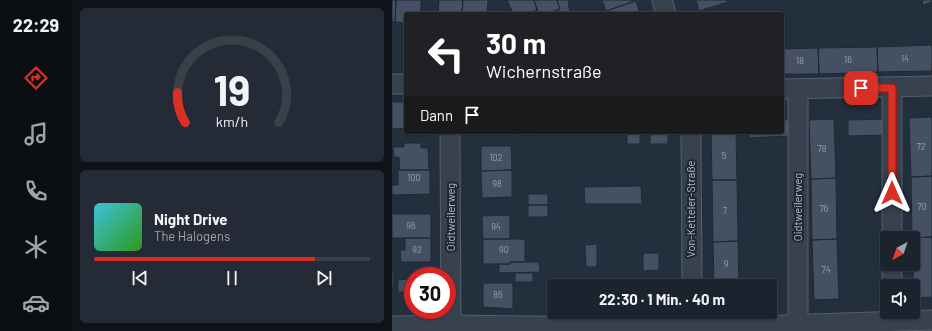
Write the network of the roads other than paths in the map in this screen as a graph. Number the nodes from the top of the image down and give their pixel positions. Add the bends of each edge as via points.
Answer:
1 (662, 0) edge
2 (665, 12) edge
3 (392, 84) edge
4 (404, 84) edge
5 (932, 86) edge
6 (892, 88) junction
7 (790, 89) edge
8 (450, 134) edge
9 (691, 134) edge
10 (892, 231) edge
11 (692, 279) edge
12 (880, 318) edge
13 (919, 319) edge
14 (932, 320) edge
15 (692, 324) edge
16 (798, 324) junction
17 (451, 325) junction
18 (392, 326) edge

1 - 2 street
3 - 4 street
5 - 6 street
6 - 7 street
6 - 10 street
7 - 16 street, Oidtweilerweg
8 - 17 street, Oidtweilerweg
9 - 11 street, Von-Ketteler-Straße
12 - 16 street
13 - 14 street
15 - 16 street
15 - 17 street
17 - 18 street

